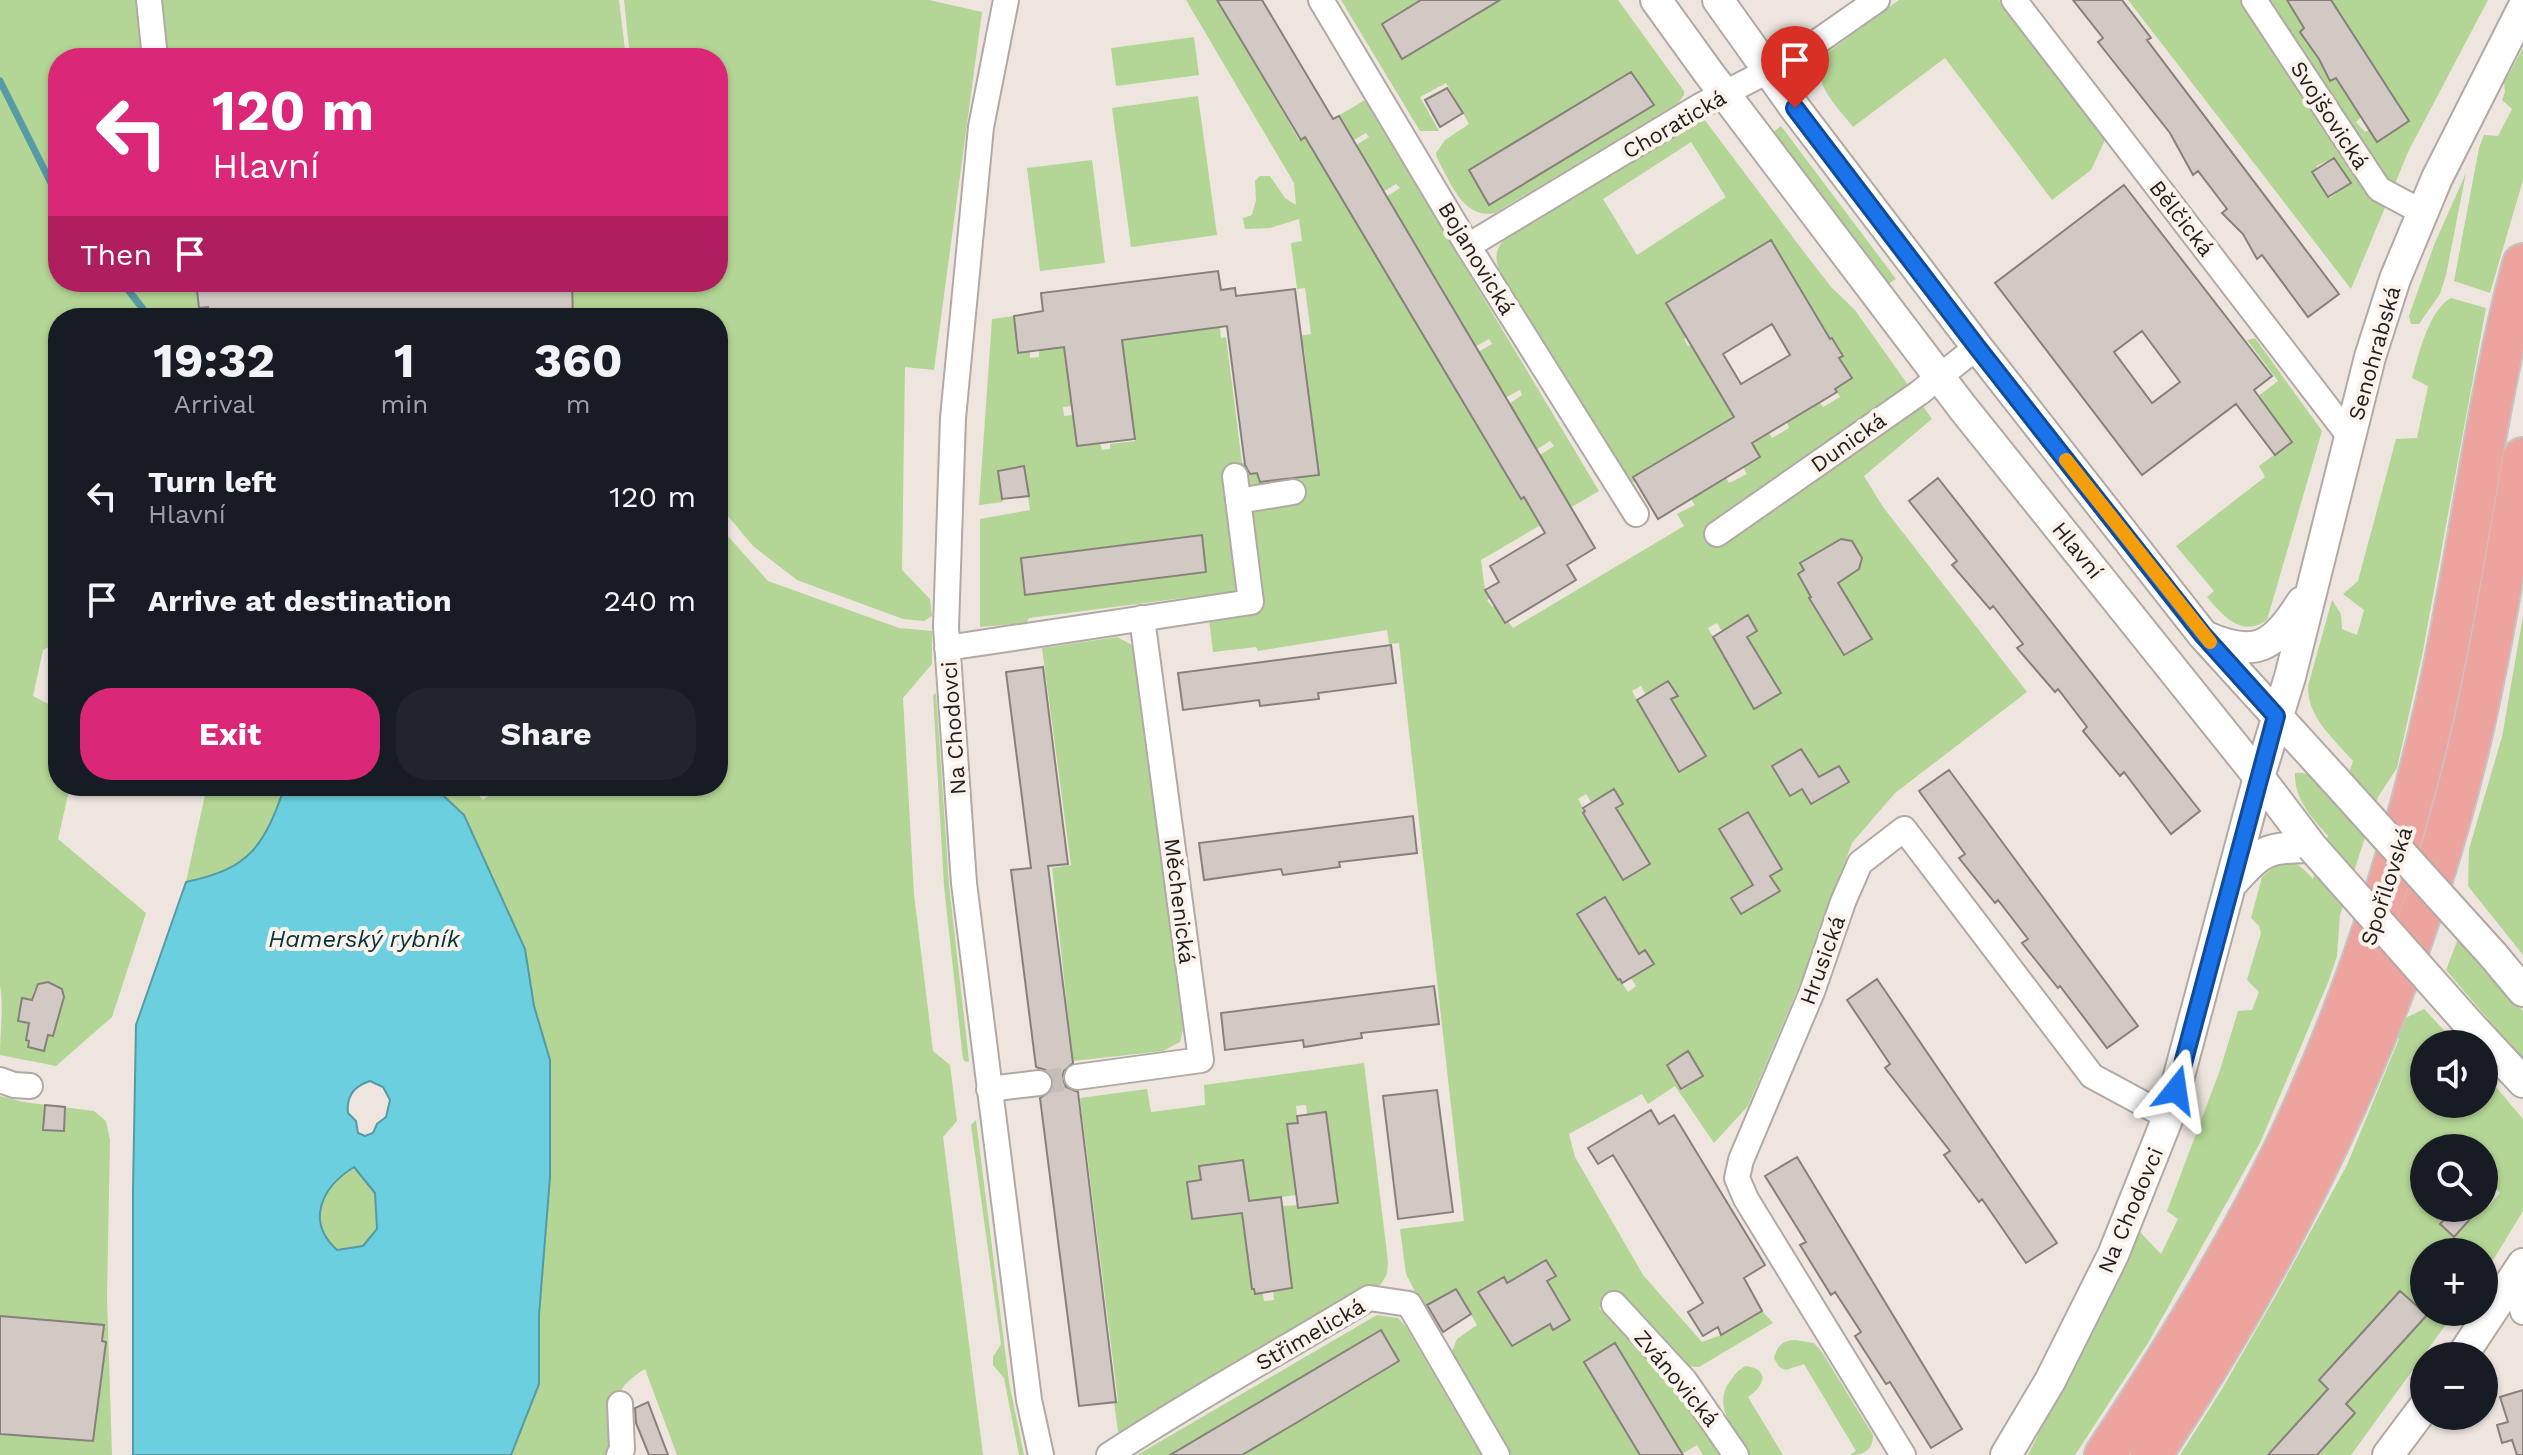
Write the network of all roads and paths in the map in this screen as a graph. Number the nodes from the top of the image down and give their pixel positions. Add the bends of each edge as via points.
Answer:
1 (149, 0) edge
2 (1006, 0) edge
3 (1321, 0) edge
4 (1656, 0) edge
5 (1718, 0) edge
6 (1877, 0) edge
7 (2014, 0) edge
8 (2254, 0) edge
9 (2523, 8) edge
10 (154, 48) edge
11 (1769, 71) junction
12 (1724, 94) junction
13 (2422, 212) junction
14 (1468, 246) junction
15 (2523, 264) edge
16 (1977, 347) junction
17 (1941, 377) junction
18 (2350, 437) junction
19 (2523, 458) edge
20 (1235, 476) dead end
21 (1293, 492) dead end
22 (1238, 501) junction
23 (1636, 514) dead end
24 (1717, 534) dead end
25 (2312, 587) junction
26 (1142, 618) junction
27 (2203, 635) junction
28 (947, 648) junction
29 (2276, 716) junction
30 (2259, 777) junction
31 (2312, 847) junction
32 (2230, 886) junction
33 (2523, 991) edge
34 (1077, 1077) tunnel mouth
35 (0, 1080) edge
36 (2523, 1082) edge
37 (1039, 1083) tunnel mouth
38 (30, 1086) dead end
39 (989, 1089) junction
40 (2168, 1117) junction
41 (2518, 1272) edge
42 (1614, 1304) dead end
43 (2523, 1312) edge
44 (2471, 1342) edge
45 (620, 1404) dead end
46 (2410, 1426) edge
47 (619, 1455) edge
48 (1041, 1455) edge
49 (1109, 1455) edge
50 (1497, 1455) edge
51 (1736, 1455) edge
52 (1903, 1455) edge
53 (2006, 1455) edge
54 (2105, 1455) edge
55 (2151, 1455) edge
56 (2388, 1455) edge

1 - 10 street
2 - 28 street, Na Chodovci via 981,127 954,402
3 - 14 street, Bojanovická
4 - 12 street, Hlavní
5 - 11 street, Hlavní
6 - 11 street, Choratická
7 - 18 street, Bělčická
8 - 13 street, Svojšovická via 2379,189
9 - 13 street, Senohrabská
11 - 12 street, Choratická
11 - 16 street, Hlavní
12 - 14 street, Choratická
12 - 17 street, Hlavní
13 - 18 street, Senohrabská via 2370,357
14 - 23 street, Bojanovická
15 - 54 highway, Spořilovská via 2451,636 2386,892 2329,1046 2274,1169 2186,1329
16 - 17 street, Dunická
16 - 27 street, Hlavní
17 - 24 street, Dunická
17 - 30 street, Hlavní
18 - 25 street, Senohrabská
19 - 55 highway, Spořilovská via 2467,751 2389,1001 2343,1113 2279,1242
20 - 22 street
21 - 22 street
22 - 26 street via 1251,602
25 - 27 street via 2285,629 2258,647
25 - 29 street, Senohrabská
26 - 28 street
26 - 34 street, Měchenická via 1201,1060
27 - 29 street, Hlavní
28 - 39 street, Na Chodovci via 964,883
29 - 30 street, Na Chodovci
29 - 33 street, Hlavní, bridge
30 - 31 street, Hlavní
30 - 32 street, Na Chodovci
31 - 32 street via 2281,847 2256,855
31 - 36 street, Hlavní, bridge
32 - 40 street, Na Chodovci
35 - 38 street
37 - 39 street
39 - 48 street, Na Chodovci via 1029,1400
40 - 52 street, Hrusická via 2092,1076 1904,829 1860,863 1737,1178
40 - 53 street, Na Chodovci via 2113,1255
41 - 43 street
41 - 44 street
42 - 51 street, Zvánovická via 1685,1381
45 - 47 street
46 - 56 street
49 - 50 street, Střimelická via 1369,1298 1409,1304

